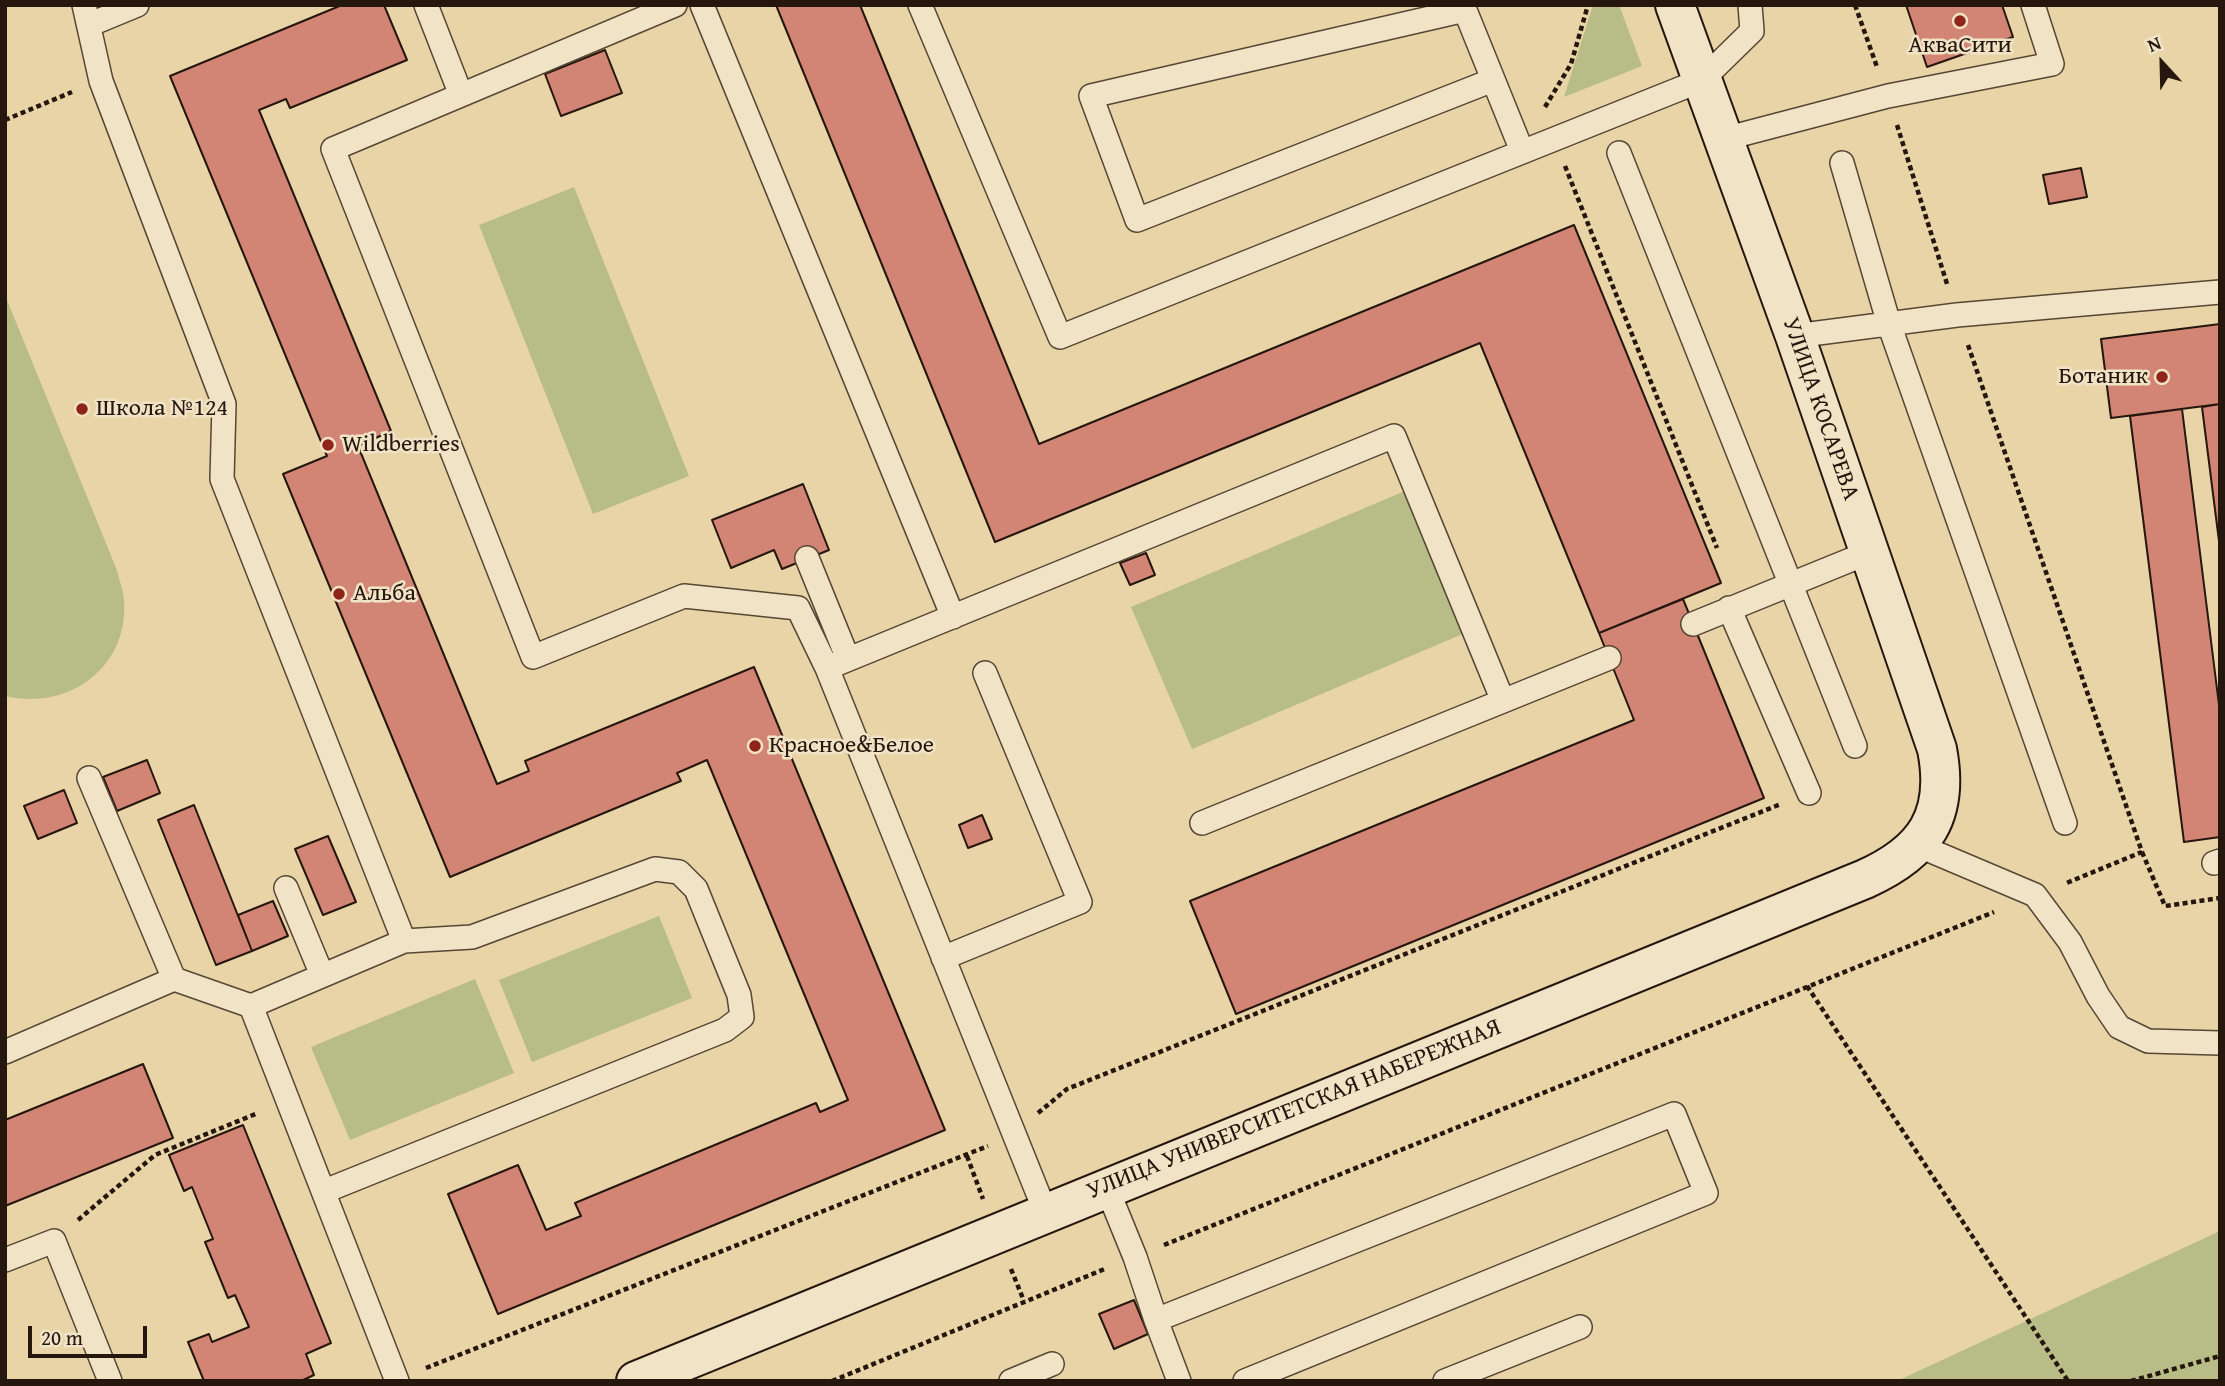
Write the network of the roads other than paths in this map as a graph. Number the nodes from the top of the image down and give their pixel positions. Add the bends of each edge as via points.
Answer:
1 (137, 5) edge
2 (426, 5) edge
3 (675, 5) edge
4 (702, 5) edge
5 (920, 5) edge
6 (1675, 5) edge
7 (1750, 5) edge
8 (2033, 5) edge
9 (88, 15) edge
10 (1493, 80) junction
11 (1702, 80) junction
12 (461, 95) junction
13 (1724, 139) junction
14 (1522, 151) junction
15 (1619, 153) dead end
16 (1842, 163) dead end
17 (2220, 292) edge
18 (1889, 324) junction
19 (1795, 336) junction
20 (1870, 552) junction
21 (807, 558) dead end
22 (1791, 583) junction
23 (1729, 608) junction
24 (953, 617) junction
25 (1693, 624) dead end
26 (1609, 658) dead end
27 (848, 659) junction
28 (827, 668) junction
29 (985, 673) dead end
30 (1503, 701) junction
31 (1856, 746) dead end
32 (89, 778) dead end
33 (1809, 793) road end
34 (1202, 823) dead end
35 (2065, 823) dead end
36 (1926, 831) junction
37 (286, 888) dead end
38 (404, 941) junction
39 (943, 958) junction
40 (322, 975) junction
41 (174, 979) junction
42 (251, 1006) junction
43 (2220, 1043) edge
44 (5, 1052) edge
45 (1106, 1186) junction
46 (325, 1191) junction
47 (1045, 1211) junction
48 (5, 1260) edge
49 (1156, 1320) junction
50 (1580, 1327) dead end
51 (1052, 1364) dead end
52 (397, 1380) edge
53 (110, 1381) edge
54 (636, 1381) edge
55 (1011, 1381) edge
56 (1179, 1381) edge
57 (1245, 1381) edge
58 (1445, 1381) edge

1 - 9 lane
2 - 12 lane
3 - 12 lane
4 - 24 lane
5 - 14 lane via 1059,337
6 - 11 main road, УЛИЦА КОСАРЕВА
7 - 11 lane via 1752,31
8 - 13 lane via 2052,64 1888,96
9 - 38 lane via 101,80 224,404 222,479
10 - 10 lane via 1137,220 1091,96 1465,10
10 - 14 lane
11 - 13 main road, УЛИЦА КОСАРЕВА
11 - 14 lane
12 - 28 lane via 333,149 533,657 684,596 798,608
13 - 19 main road, УЛИЦА КОСАРЕВА
15 - 22 lane
16 - 18 lane
17 - 18 lane
18 - 19 lane
18 - 35 lane
19 - 20 main road, УЛИЦА КОСАРЕВА
20 - 22 lane
20 - 36 main road, УЛИЦА КОСАРЕВА via 1943,777 1942,797
21 - 27 lane
22 - 23 lane
22 - 31 lane
23 - 25 lane
23 - 33 lane
24 - 27 lane
24 - 30 lane via 1394,436
26 - 30 lane
27 - 28 lane
28 - 39 lane
29 - 39 lane via 1080,902
30 - 34 lane
32 - 41 lane
36 - 43 lane via 2035,895 2070,942 2119,1027 2148,1041
36 - 45 main road, УЛИЦА УНИВЕРСИТЕТСКАЯ НАБЕРЕЖНАЯ via 1896,863 1864,878
37 - 40 lane
38 - 40 lane
38 - 46 lane via 472,937 655,869 679,872 696,889 739,995 742,1017 725,1030
39 - 47 lane
40 - 42 lane
41 - 42 lane
41 - 44 lane
42 - 46 lane
45 - 47 main road, УЛИЦА УНИВЕРСИТЕТСКАЯ НАБЕРЕЖНАЯ
45 - 49 lane
46 - 52 lane
47 - 54 main road, УЛИЦА УНИВЕРСИТЕТСКАЯ НАБЕРЕЖНАЯ
48 - 53 lane via 54,1241
49 - 56 lane
49 - 57 lane via 1674,1114 1706,1194
50 - 58 lane
51 - 55 lane

